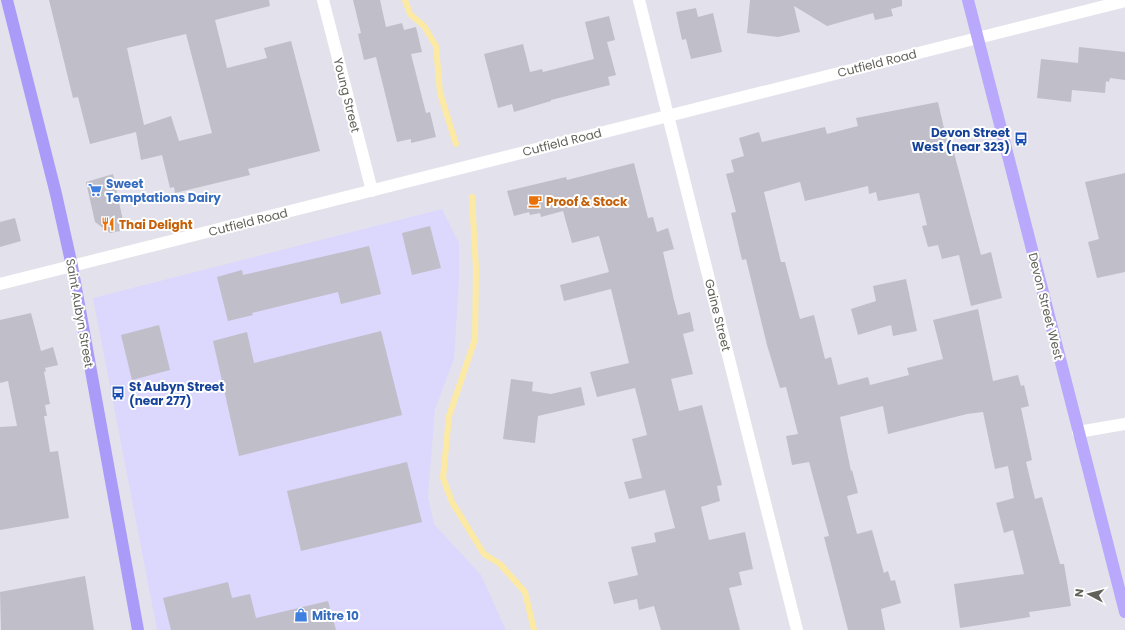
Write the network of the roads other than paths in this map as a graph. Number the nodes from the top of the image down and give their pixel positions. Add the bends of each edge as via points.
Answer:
1 (7, 0) edge
2 (323, 0) edge
3 (639, 0) edge
4 (968, 0) edge
5 (1125, 0) edge
6 (977, 37) junction
7 (669, 116) junction
8 (372, 191) junction
9 (72, 266) junction
10 (0, 284) edge
11 (1125, 424) edge
12 (1078, 432) junction
13 (1125, 612) edge
14 (138, 630) edge
15 (797, 630) edge

1 - 9 highway, Saint Aubyn Street
2 - 8 street, Young Street
3 - 7 street, Gaine Street
4 - 6 main road, Devon Street West
5 - 6 street, Cutfield Road
6 - 7 street, Cutfield Road
6 - 12 main road, Devon Street West
7 - 8 street, Cutfield Road
7 - 15 street, Gaine Street
8 - 9 street, Cutfield Road
9 - 10 street, Cutfield Road
9 - 14 highway, Saint Aubyn Street
11 - 12 street
12 - 13 main road, Devon Street West

